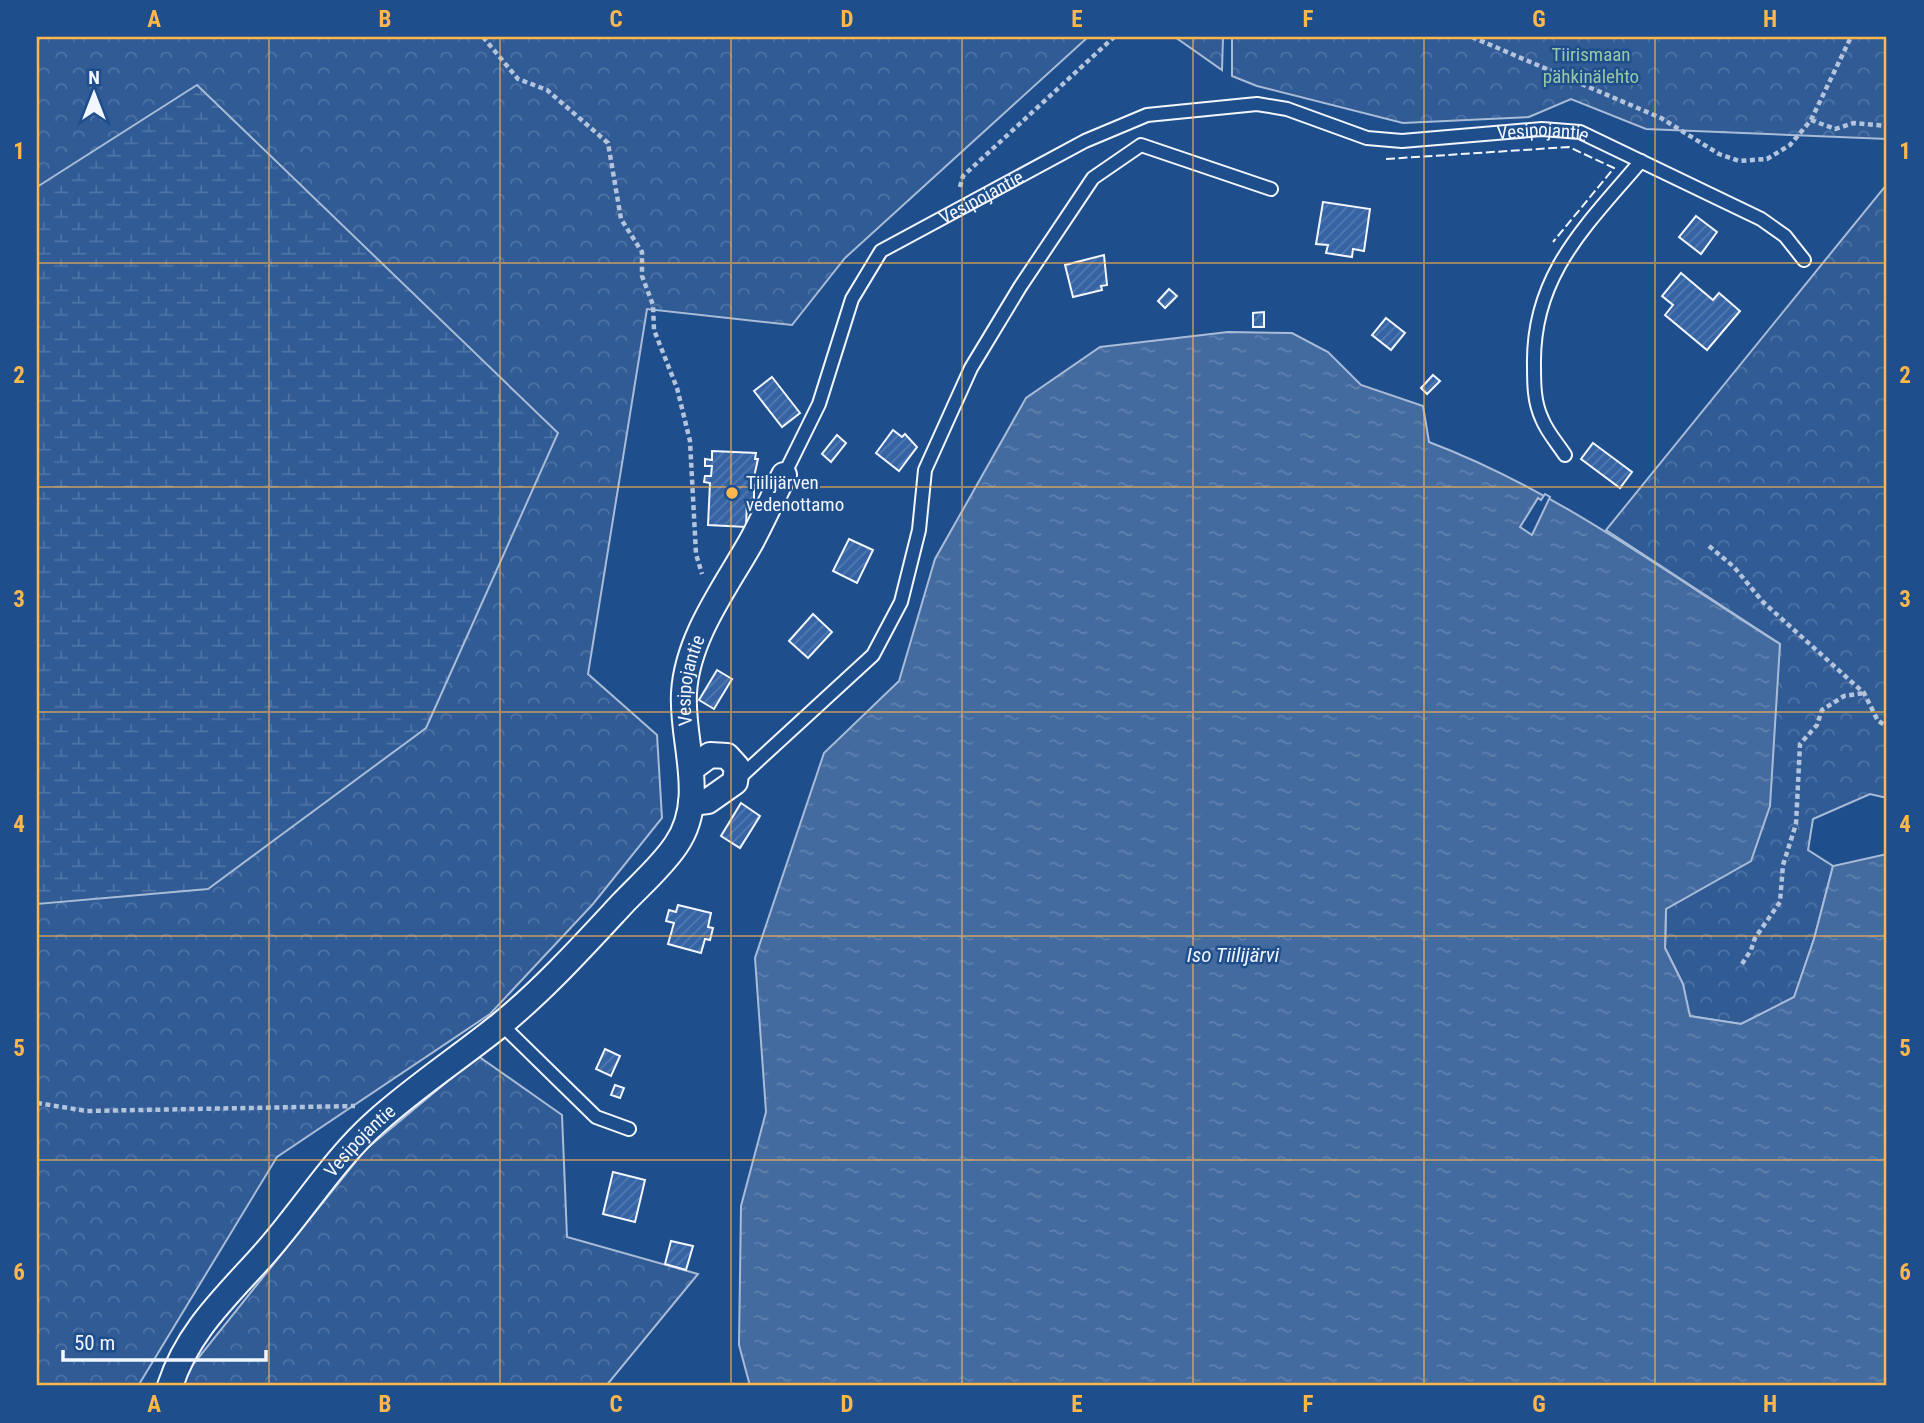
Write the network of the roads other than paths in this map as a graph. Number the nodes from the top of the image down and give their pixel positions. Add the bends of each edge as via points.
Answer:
1 (1641, 161) junction
2 (1271, 189) dead end
3 (1804, 260) dead end
4 (1566, 455) dead end
5 (784, 475) joint
6 (691, 769) junction
7 (735, 782) junction
8 (691, 803) junction
9 (501, 1024) junction
10 (628, 1129) dead end
11 (170, 1386) edge

1 - 3 lane, Vesipojantie via 1761,219 1785,236
1 - 4 lane via 1571,245 1549,280 1539,315 1533,350 1534,393 1542,420
1 - 5 lane, Vesipojantie via 1580,132 1542,129 1402,141 1367,138 1287,109 1257,104 1147,115 1085,141 881,251 852,299 819,404
2 - 7 lane via 1141,145 1093,178 971,368 925,470 919,530 901,602 873,655
5 - 6 street, Vesipojantie via 710,612 685,677
6 - 7 street, Vesipojantie via 710,755 727,756 737,767
6 - 8 street, Vesipojantie
7 - 8 street via 708,801
8 - 9 street, Vesipojantie via 677,844 569,960
9 - 10 lane via 596,1117
9 - 11 street, Vesipojantie via 395,1105 346,1153 188,1343

